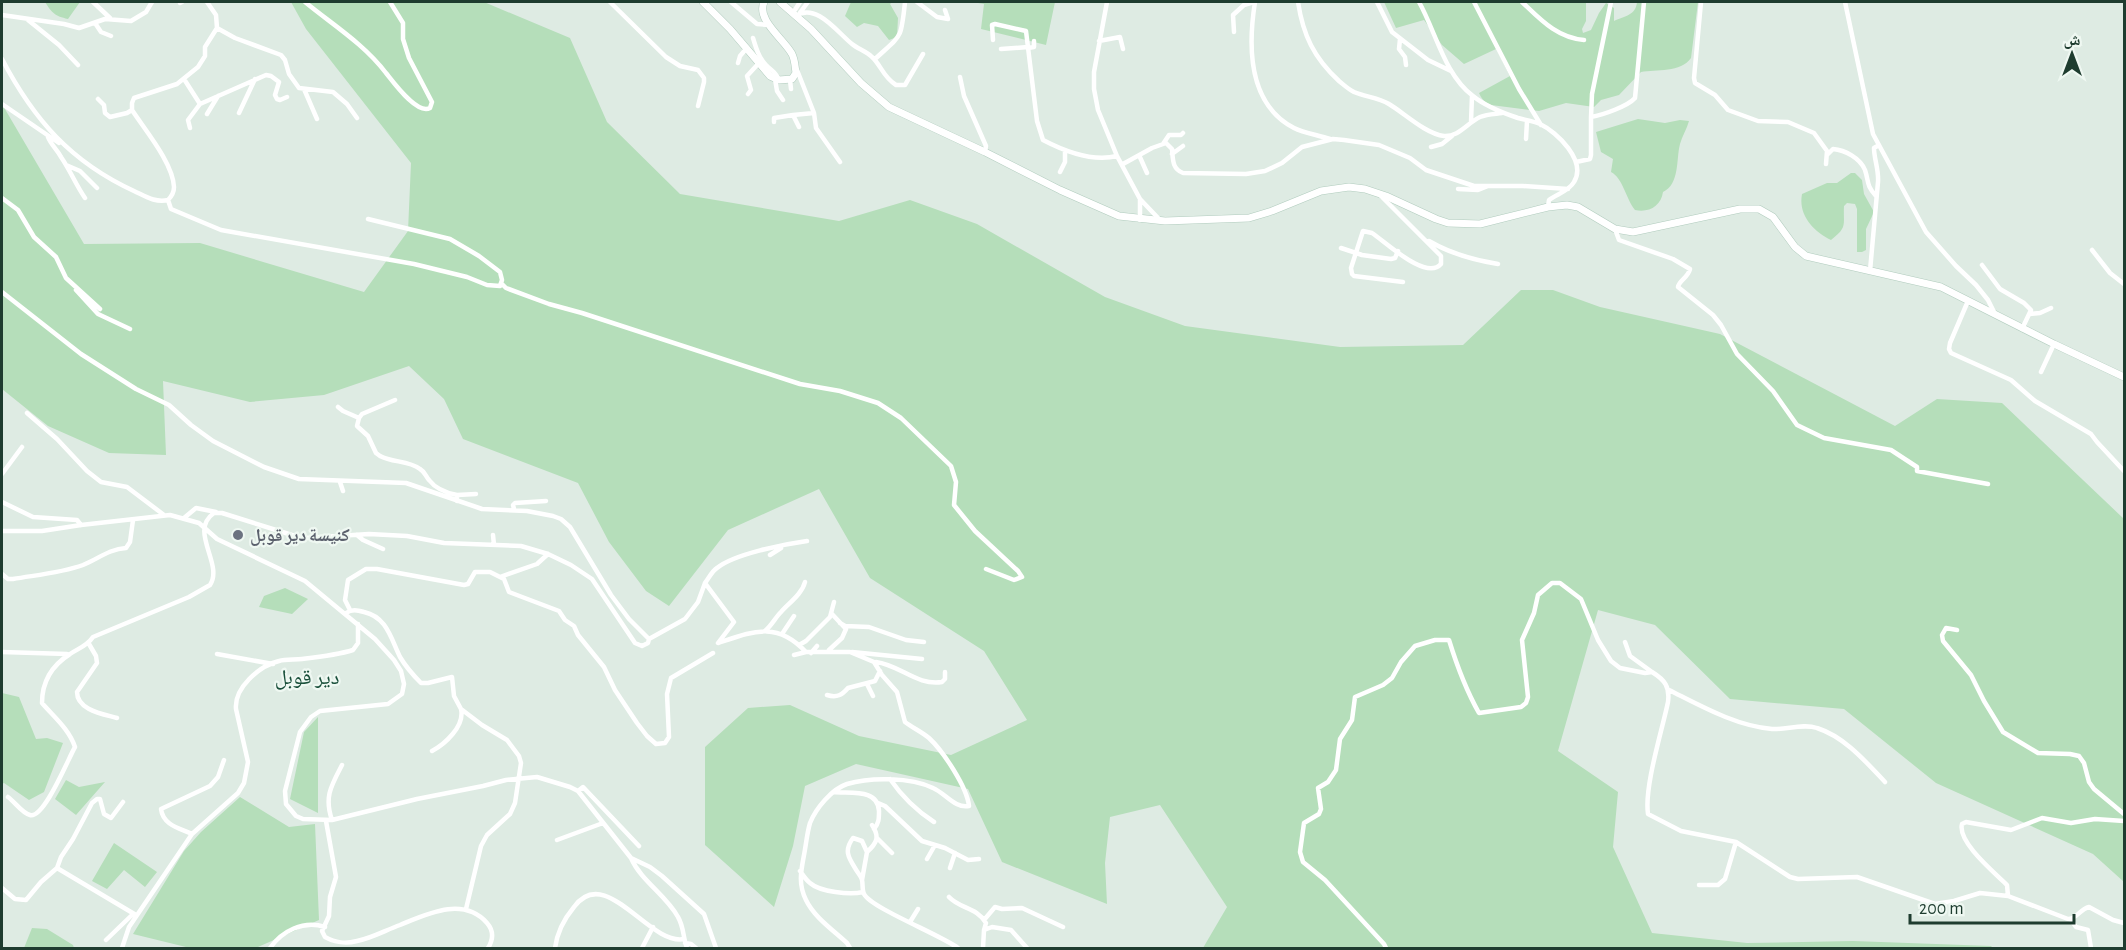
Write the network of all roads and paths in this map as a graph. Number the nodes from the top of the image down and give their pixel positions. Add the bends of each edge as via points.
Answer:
1 (93, 2) edge
2 (152, 2) edge
3 (207, 2) edge
4 (306, 2) edge
5 (390, 2) edge
6 (610, 2) edge
7 (703, 2) edge
8 (731, 2) edge
9 (764, 2) edge
10 (780, 2) edge
11 (800, 2) edge
12 (808, 2) edge
13 (905, 2) edge
14 (917, 2) edge
15 (1107, 2) edge
16 (1255, 2) edge
17 (1298, 2) edge
18 (1377, 2) edge
19 (1419, 2) edge
20 (1474, 2) edge
21 (1522, 2) edge
22 (1531, 2) edge
23 (1611, 2) edge
24 (1644, 2) edge
25 (1701, 2) edge
26 (1845, 2) edge
27 (945, 10) dead end
28 (1531, 10) junction
29 (796, 14) junction
30 (2, 15) edge
31 (110, 18) junction
32 (28, 20) junction
33 (95, 23) junction
34 (770, 25) junction
35 (217, 28) junction
36 (1234, 32) dead end
37 (111, 36) dead end
38 (753, 38) dead end
39 (1400, 39) junction
40 (993, 40) dead end
41 (1584, 40) dead end
42 (1034, 41) dead end
43 (1099, 41) junction
44 (1028, 47) junction
45 (746, 49) junction
46 (1001, 49) dead end
47 (1123, 50) dead end
48 (923, 54) dead end
49 (2, 59) edge
50 (874, 59) junction
51 (738, 63) dead end
52 (758, 64) junction
53 (795, 64) junction
54 (1406, 64) dead end
55 (78, 65) dead end
56 (1451, 71) junction
57 (960, 77) dead end
58 (184, 79) junction
59 (255, 79) junction
60 (777, 80) junction
61 (790, 80) junction
62 (304, 89) junction
63 (791, 89) dead end
64 (748, 94) dead end
65 (218, 96) junction
66 (1472, 96) junction
67 (287, 97) dead end
68 (98, 99) dead end
69 (783, 100) dead end
70 (2, 104) edge
71 (200, 104) junction
72 (698, 106) dead end
73 (132, 110) junction
74 (239, 113) dead end
75 (814, 113) junction
76 (1502, 113) junction
77 (207, 114) dead end
78 (793, 115) junction
79 (1592, 117) junction
80 (357, 118) dead end
81 (317, 119) dead end
82 (1527, 121) junction
83 (774, 122) dead end
84 (1471, 122) junction
85 (1541, 125) junction
86 (799, 127) dead end
87 (190, 128) dead end
88 (1183, 133) dead end
89 (48, 136) junction
90 (1452, 136) junction
91 (1332, 139) junction
92 (1526, 139) dead end
93 (1163, 144) junction
94 (1879, 145) junction
95 (64, 146) junction
96 (1183, 146) dead end
97 (1431, 147) dead end
98 (1065, 150) junction
99 (985, 152) junction
100 (1173, 154) junction
101 (1828, 154) junction
102 (1139, 155) junction
103 (1118, 156) junction
104 (840, 162) dead end
105 (1576, 162) junction
106 (1123, 164) junction
107 (1826, 164) dead end
108 (66, 165) junction
109 (1060, 172) dead end
110 (1147, 173) dead end
111 (1488, 186) junction
112 (97, 188) dead end
113 (1458, 189) dead end
114 (1568, 189) junction
115 (1378, 193) junction
116 (1876, 196) junction
117 (2, 198) edge
118 (85, 198) dead end
119 (1140, 199) junction
120 (168, 200) junction
121 (1548, 207) junction
122 (368, 219) dead end
123 (1140, 219) junction
124 (1161, 221) junction
125 (1615, 230) junction
126 (1421, 236) junction
127 (1341, 248) dead end
128 (2092, 250) dead end
129 (1398, 251) junction
130 (1356, 254) junction
131 (1498, 264) dead end
132 (1982, 265) dead end
133 (1870, 272) junction
134 (1403, 282) dead end
135 (71, 283) junction
136 (501, 283) junction
137 (2124, 284) edge
138 (2, 292) edge
139 (1968, 301) junction
140 (2050, 308) dead end
141 (100, 309) dead end
142 (2031, 314) junction
143 (1996, 315) junction
144 (130, 329) dead end
145 (2022, 329) junction
146 (2054, 344) junction
147 (2041, 372) dead end
148 (2124, 377) edge
149 (395, 400) dead end
150 (338, 407) dead end
151 (27, 413) dead end
152 (359, 418) junction
153 (22, 447) dead end
154 (2124, 471) edge
155 (2, 474) edge
156 (340, 482) junction
157 (1988, 484) dead end
158 (343, 491) dead end
159 (476, 494) dead end
160 (457, 498) junction
161 (546, 501) dead end
162 (2, 502) edge
163 (514, 509) junction
164 (218, 513) junction
165 (164, 515) junction
166 (184, 518) junction
167 (133, 520) junction
168 (81, 525) junction
169 (205, 527) junction
170 (2, 531) edge
171 (357, 535) junction
172 (493, 535) dead end
173 (807, 542) dead end
174 (791, 543) junction
175 (494, 544) junction
176 (383, 549) dead end
177 (549, 554) junction
178 (770, 555) dead end
179 (986, 569) dead end
180 (2, 574) edge
181 (500, 577) junction
182 (805, 582) dead end
183 (705, 583) junction
184 (834, 602) dead end
185 (348, 612) junction
186 (832, 614) junction
187 (794, 616) dead end
188 (358, 624) junction
189 (841, 626) junction
190 (1957, 630) dead end
191 (765, 631) junction
192 (782, 634) junction
193 (649, 639) junction
194 (924, 642) dead end
195 (1625, 642) dead end
196 (89, 644) junction
197 (800, 645) junction
198 (817, 646) dead end
199 (2, 652) edge
200 (809, 652) junction
201 (827, 652) junction
202 (850, 652) junction
203 (713, 653) dead end
204 (69, 654) junction
205 (217, 654) dead end
206 (794, 655) dead end
207 (922, 659) dead end
208 (874, 662) junction
209 (273, 664) junction
210 (880, 671) junction
211 (945, 672) dead end
212 (1652, 672) junction
213 (867, 684) junction
214 (1669, 690) junction
215 (828, 695) dead end
216 (873, 696) dead end
217 (461, 709) junction
218 (117, 718) dead end
219 (432, 751) dead end
220 (224, 760) dead end
221 (342, 765) dead end
222 (520, 777) junction
223 (890, 779) junction
224 (1886, 782) dead end
225 (578, 791) junction
226 (833, 792) junction
227 (8, 797) dead end
228 (123, 802) dead end
229 (878, 803) junction
230 (2124, 814) edge
231 (329, 821) junction
232 (2124, 821) edge
233 (934, 822) dead end
234 (603, 823) junction
235 (192, 834) junction
236 (877, 838) junction
237 (557, 840) dead end
238 (1736, 842) junction
239 (935, 845) junction
240 (639, 846) dead end
241 (867, 852) junction
242 (891, 853) dead end
243 (955, 853) junction
244 (631, 858) junction
245 (927, 859) dead end
246 (979, 859) dead end
247 (57, 868) junction
248 (950, 868) dead end
249 (800, 871) junction
250 (862, 880) junction
251 (1699, 885) dead end
252 (2, 888) edge
253 (863, 892) junction
254 (2008, 896) junction
255 (949, 897) dead end
256 (466, 909) junction
257 (918, 909) dead end
258 (135, 914) junction
259 (984, 920) junction
260 (2071, 920) junction
261 (910, 922) junction
262 (2124, 923) edge
263 (324, 927) junction
264 (653, 927) junction
265 (1063, 927) dead end
266 (984, 930) junction
267 (106, 940) dead end
268 (685, 943) edge
269 (341, 946) edge
270 (122, 948) edge
271 (270, 948) edge
272 (488, 948) edge
273 (555, 948) edge
274 (642, 948) edge
275 (696, 948) edge
276 (716, 948) edge
277 (850, 948) edge
278 (958, 948) edge
279 (983, 948) edge
280 (1027, 948) edge
281 (1386, 948) edge
282 (2091, 948) edge

1 - 31 street
2 - 31 street via 146,12 131,21
3 - 35 street via 216,15
4 - 5 street via 359,44 405,96 426,110 432,102 409,58 403,23
6 - 72 street via 670,60 700,72 704,82
7 - 45 street
8 - 34 street via 758,24
9 - 34 street via 763,13
10 - 29 street
11 - 29 street
12 - 29 street
13 - 50 street via 900,36
14 - 27 street via 937,17 948,19
15 - 43 street
16 - 36 street via 1233,15
16 - 91 street via 1251,62 1265,99 1272,111 1290,126
17 - 90 street via 1310,44 1330,73 1353,91 1388,103 1440,135
18 - 39 street via 1392,32
19 - 56 street
20 - 85 street
21 - 28 street
22 - 28 street
23 - 79 street via 1592,94
24 - 79 street via 1635,98
25 - 101 street via 1695,83 1715,95 1728,110 1758,121 1788,122 1814,133
26 - 94 street via 1870,125
28 - 41 street via 1561,34
29 - 50 street via 820,17 842,38
29 - 99 street via 889,107
30 - 32 street
31 - 33 street
32 - 33 street via 79,28
32 - 55 street
33 - 37 street via 101,32
34 - 53 street via 791,52
35 - 58 street via 203,60
35 - 62 street via 281,55 289,74
38 - 60 street via 757,53 776,72
39 - 54 street
39 - 56 street
40 - 44 street via 992,25 998,24 1026,32
42 - 44 street via 1034,47
43 - 47 street via 1120,37
43 - 103 street via 1094,89 1098,110
44 - 46 street
44 - 98 street via 1040,134 1043,140
45 - 51 street
45 - 52 street
48 - 50 street via 903,86 889,80
49 - 95 street via 41,120
52 - 60 street
52 - 64 street via 747,76 751,90
53 - 61 street via 796,73
53 - 75 street
56 - 66 street
57 - 99 street
58 - 71 street
58 - 73 street via 134,98
59 - 65 street
59 - 67 street via 266,75 276,79 277,99
59 - 74 street
60 - 61 street
60 - 69 street via 775,87
61 - 63 street
62 - 80 street via 333,92
62 - 81 street
65 - 71 street
65 - 77 street
66 - 76 street
66 - 84 street
68 - 73 street via 110,117
70 - 89 street
71 - 87 street via 188,120
73 - 120 street via 172,176 173,194
75 - 78 street
75 - 104 street via 819,133
76 - 82 street
76 - 84 street
78 - 83 street via 774,118
78 - 86 street
79 - 105 street via 1592,156
82 - 85 street
82 - 92 street
84 - 90 street
85 - 105 street via 1569,149
88 - 93 street via 1169,135
89 - 95 street
89 - 108 street
90 - 97 street
91 - 100 street via 1302,147 1271,169 1246,174 1183,173 1174,166
91 - 111 street via 1379,145 1438,174
93 - 100 street via 1171,147
93 - 102 street
94 - 116 street via 1874,148
94 - 143 street via 1926,232 1976,285
95 - 120 street via 121,185 154,200
96 - 100 street
98 - 103 street via 1093,157
98 - 109 street
99 - 123 street via 1103,210
101 - 107 street
101 - 116 street via 1836,149 1855,158 1865,171 1868,188
102 - 106 street
102 - 110 street
103 - 106 street
105 - 114 street via 1577,175
106 - 119 street
108 - 112 street via 80,171
108 - 118 street
111 - 113 street
111 - 114 street
114 - 121 street via 1549,200
115 - 121 street via 1436,219 1461,225 1492,222
115 - 124 street via 1340,188 1321,191 1248,218
115 - 126 street
116 - 133 street
117 - 135 street via 18,210 30,232 56,257
119 - 123 street
119 - 124 street
120 - 136 street via 171,209 221,230 414,264 486,285
121 - 125 street via 1578,207
122 - 136 street via 450,239 501,272
123 - 124 street
125 - 133 street via 1633,232 1740,209 1759,209 1773,217 1794,247 1806,256
125 - 157 street via 1619,240 1674,259 1690,269 1678,288 1717,320 1737,354 1773,391 1797,425 1815,435 1891,450 1920,471
126 - 129 street via 1441,256 1439,267 1426,269
126 - 131 street via 1448,252
127 - 130 street
128 - 137 street
129 - 130 street via 1391,259
129 - 130 street via 1363,231
130 - 134 street via 1351,268 1354,276
132 - 142 street via 2000,289 2029,306
133 - 139 street via 1941,287
135 - 141 street
135 - 144 street via 98,314
136 - 179 street via 549,304 800,384 878,403 900,417 951,466 956,482 954,505 1022,577 1014,580
138 - 156 street via 81,354 170,405 213,441 285,475
139 - 143 street
139 - 154 street via 1948,349 1951,353 2011,380 2035,401 2091,434
140 - 142 street
142 - 145 street
143 - 145 street
145 - 146 street
146 - 147 street
146 - 148 street
149 - 152 street
150 - 152 street
151 - 165 street via 101,482 127,487
152 - 160 street via 357,426 368,436 376,453 424,470 434,485
153 - 155 street
156 - 158 street
156 - 160 street via 406,483
159 - 160 street
160 - 163 street via 482,509
161 - 163 street via 515,503
162 - 168 street via 33,517 77,520
163 - 193 street via 553,516 567,524 611,595
164 - 166 street via 196,508
164 - 169 street via 211,515
164 - 171 street via 306,538
165 - 166 street
165 - 167 street
166 - 169 street
167 - 168 street
167 - 180 street via 126,548 113,549 67,569 14,579
168 - 170 street via 42,531
169 - 185 street via 217,539 305,581
169 - 196 street via 214,572 210,585 109,629 93,637
171 - 175 street
171 - 176 street
172 - 175 street
173 - 174 street
174 - 178 street
174 - 183 street via 727,562 716,568
175 - 177 street
177 - 181 street via 537,564
177 - 193 street via 592,579 635,643 642,646
181 - 185 street via 475,572 464,585 371,568 348,580
181 - 203 street via 509,591 559,611 574,626 637,723 656,744 665,743 669,737 667,694 671,678
182 - 191 street via 793,602
183 - 191 street via 734,622 718,643
183 - 193 street via 698,602 685,619
184 - 186 street
185 - 188 street
185 - 217 street via 368,613 380,619 405,664 421,683 453,678 454,696
186 - 189 street
186 - 197 street
187 - 192 street
188 - 209 street via 358,643 353,650
188 - 231 street via 394,660 404,689 399,698 388,704 316,712 303,727 285,791 286,804 303,819
189 - 194 street via 869,627
189 - 201 street via 846,629 842,638
190 - 230 street via 1946,628 1942,640 1971,675 2003,732 2038,753 2079,756 2094,789
191 - 192 street
192 - 197 street
195 - 212 street via 1630,656
196 - 204 street
196 - 218 street via 97,663 77,692 78,699 92,710
197 - 200 street
198 - 200 street
199 - 204 street
200 - 201 street
200 - 206 street
201 - 202 street
202 - 207 street
202 - 208 street
204 - 227 street via 46,678 42,704 72,737 75,747 38,814 27,815
205 - 209 street
208 - 210 street
208 - 211 street via 891,665 924,681 942,682
209 - 235 street via 237,694 248,762 244,783
210 - 213 street
210 - 223 street via 897,692 905,722 932,740 953,768 969,806 958,805 929,786
212 - 214 street
212 - 281 street via 1620,668 1611,661 1581,599 1560,583 1552,583 1538,595 1522,640 1528,697 1521,707 1479,713 1462,682 1449,640 1441,639 1415,646 1392,678 1355,697 1352,720 1340,740 1336,770 1318,788 1321,809 1304,823 1300,852 1303,862 1330,885
213 - 215 street via 848,688 835,697
213 - 216 street
214 - 224 street via 1752,726 1816,727 1854,750
214 - 238 street via 1648,814 1681,831
217 - 219 street via 449,740
217 - 222 street via 511,745 519,756
220 - 235 street via 210,786 161,809 168,824
221 - 231 street via 328,797
222 - 225 street via 537,777
222 - 231 street
222 - 256 street via 513,808 481,846
223 - 226 street via 846,784
223 - 233 street via 901,794
225 - 234 street
225 - 240 street via 583,787
226 - 229 street via 865,794
226 - 249 street via 810,822
228 - 247 street via 111,818 104,814 100,799 92,803
229 - 236 street via 879,822 873,827
229 - 239 street via 922,841
231 - 263 street via 336,877
232 - 254 street via 2095,819 2072,823 2042,818 2012,830 1962,824 1970,847 2007,885
234 - 237 street
234 - 244 street
235 - 258 street
236 - 241 street
236 - 242 street
238 - 251 street via 1725,879 1718,885
238 - 254 street via 1798,879 1855,877 1935,904 1977,893
239 - 243 street
239 - 245 street
241 - 250 street
241 - 250 street via 862,841 851,841 847,855
243 - 246 street via 968,860
243 - 248 street
244 - 268 street via 678,916
244 - 276 street via 662,876 704,914
247 - 252 street via 23,901
247 - 258 street
249 - 253 street via 817,887 843,893
249 - 277 street via 802,890 813,912
250 - 253 street
253 - 261 street
254 - 260 street
255 - 259 street via 972,908
256 - 269 street via 436,912
256 - 272 street via 490,926
257 - 261 street
258 - 267 street
258 - 270 street
259 - 265 street via 995,906 1022,908
259 - 266 street
260 - 262 street via 2089,907
260 - 282 street via 2076,927 2088,930
261 - 278 street
263 - 269 street via 325,937
263 - 271 street via 310,924 293,928
264 - 268 street
264 - 273 street via 602,894 590,894 580,897 568,914
264 - 274 street
266 - 279 street
266 - 280 street via 1011,930
268 - 275 street

